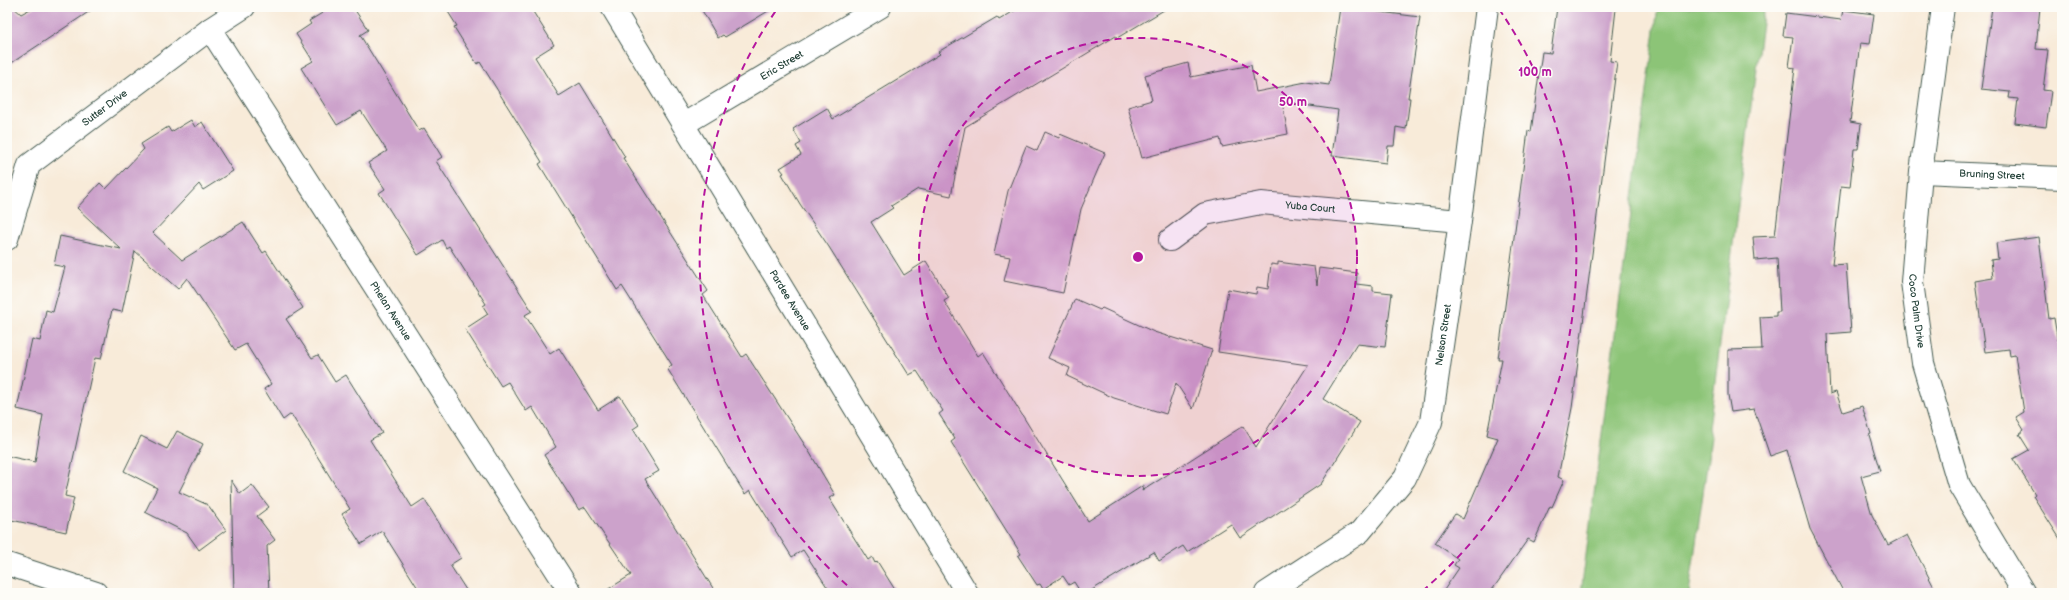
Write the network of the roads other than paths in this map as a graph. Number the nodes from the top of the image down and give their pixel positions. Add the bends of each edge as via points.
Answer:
1 (244, 7) edge
2 (612, 7) edge
3 (880, 7) edge
4 (1488, 7) edge
5 (1943, 7) edge
6 (210, 29) junction
7 (684, 124) junction
8 (1921, 172) junction
9 (2062, 178) edge
10 (1460, 222) junction
11 (7, 239) edge
12 (1170, 240) dead end
13 (7, 564) edge
14 (96, 593) edge
15 (571, 593) edge
16 (967, 593) edge
17 (1266, 593) edge
18 (2024, 593) edge

1 - 6 street, Sutter Drive
2 - 7 street, Pardee Avenue
3 - 7 street, Eric Street
4 - 10 street, Nelson Street
5 - 8 street, Coco Palm Drive
6 - 11 street, Sutter Drive via 29,165
6 - 15 street, Phelan Avenue
7 - 16 street, Pardee Avenue
8 - 9 street, Bruning Street
8 - 18 street, Coco Palm Drive via 1912,282 1923,363 1959,485
10 - 12 street, Yuba Court via 1261,203 1204,214
10 - 17 street, Nelson Street via 1431,422 1405,478 1360,532
13 - 14 street

